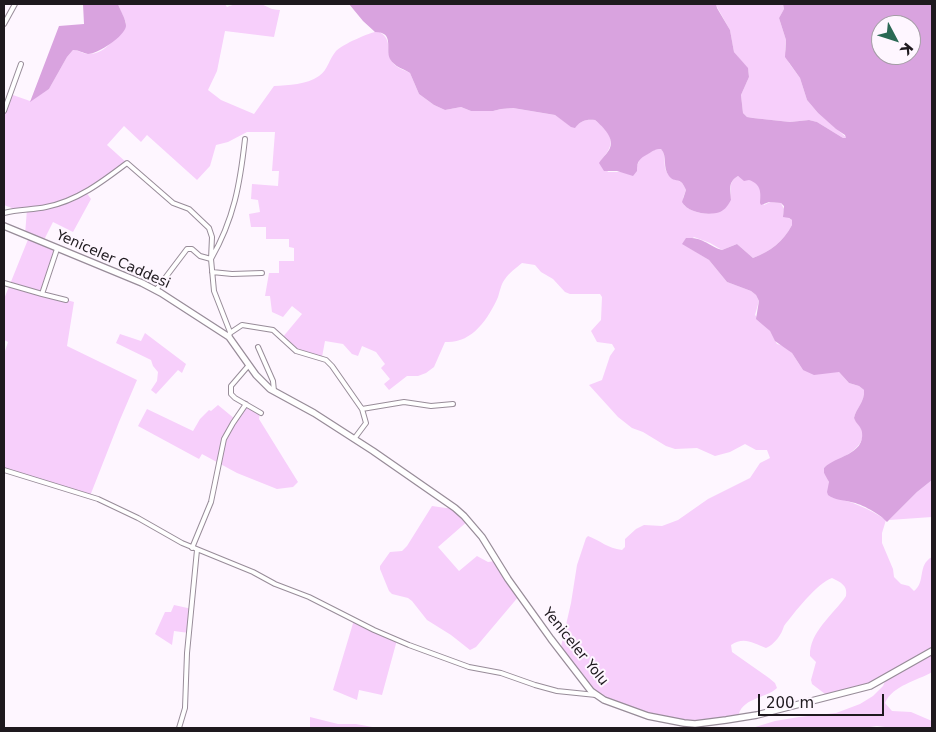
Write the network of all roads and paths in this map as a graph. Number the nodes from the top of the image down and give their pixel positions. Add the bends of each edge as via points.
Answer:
1 (15, 4) edge
2 (4, 24) edge
3 (21, 64) dead end
4 (4, 108) edge
5 (245, 139) dead end
6 (4, 213) edge
7 (4, 226) edge
8 (57, 249) junction
9 (211, 258) junction
10 (212, 272) junction
11 (262, 273) dead end
12 (4, 283) edge
13 (156, 290) junction
14 (42, 294) junction
15 (66, 300) dead end
16 (230, 335) junction
17 (258, 347) dead end
18 (249, 365) junction
19 (274, 391) junction
20 (246, 404) junction
21 (453, 404) dead end
22 (362, 409) junction
23 (261, 412) dead end
24 (354, 439) junction
25 (4, 470) edge
26 (421, 485) joint
27 (195, 549) junction
28 (932, 651) edge
29 (596, 695) junction
30 (179, 728) edge

1 - 2 street
3 - 4 street
5 - 9 street via 241,175 229,225
6 - 9 street via 44,208 69,200 127,163 175,205 189,209 205,223 212,236
7 - 8 street, Yeniceler Caddesi
8 - 13 street, Yeniceler Caddesi
8 - 14 street
9 - 10 street
9 - 13 street via 187,249
10 - 11 street
10 - 16 street via 217,300
12 - 14 street
13 - 16 street, Yeniceler Caddesi
14 - 15 street
16 - 18 street, Yeniceler Caddesi
16 - 22 street via 242,325 270,329 296,352 324,358
17 - 19 street
18 - 19 street, Yeniceler Caddesi
18 - 20 street via 230,392
19 - 24 street, Yeniceler Caddesi
20 - 23 street
20 - 27 street via 226,434 210,506
21 - 22 street via 431,406 404,402
22 - 24 street via 366,423
24 - 26 street, Yeniceler Caddesi
25 - 27 street via 98,500
26 - 29 street, Yeniceler Yolu via 473,525 528,608
27 - 29 street via 309,597 390,637 469,667 557,690
27 - 30 street via 185,708
28 - 29 street, Yeniceler Yolu via 870,686 726,720 695,724 668,720 624,708

